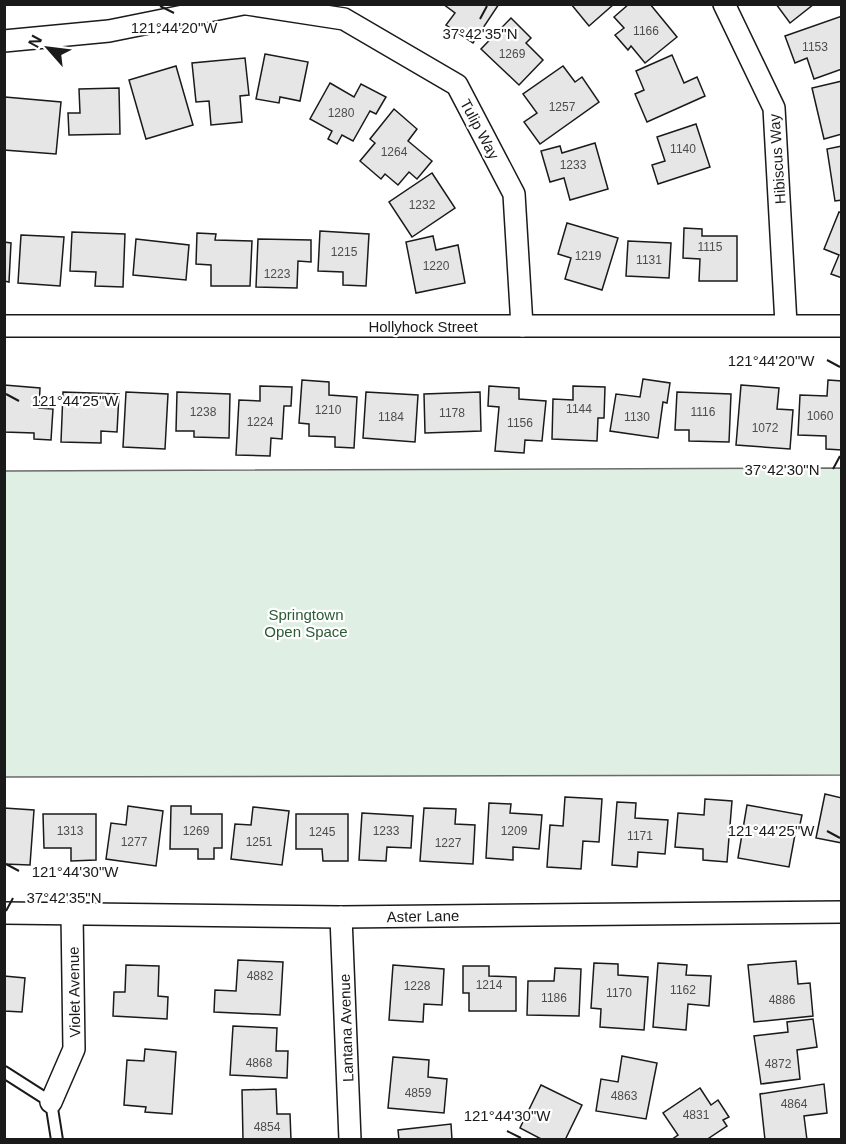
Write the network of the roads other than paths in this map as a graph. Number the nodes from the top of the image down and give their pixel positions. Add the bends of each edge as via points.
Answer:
1 (245, 4) edge
2 (724, 4) edge
3 (4, 41) edge
4 (786, 324) junction
5 (4, 326) edge
6 (522, 326) junction
7 (842, 326) edge
8 (842, 912) edge
9 (4, 913) edge
10 (72, 913) junction
11 (341, 917) junction
12 (4, 1072) edge
13 (51, 1102) junction
14 (57, 1140) edge
15 (350, 1140) edge

1 - 3 street, Tulip Way via 109,31
1 - 6 street, Tulip Way via 344,19 457,85 514,194
2 - 4 street, Hibiscus Way via 774,108
4 - 6 street, Hollyhock Street
4 - 7 street, Hollyhock Street
5 - 6 street, Hollyhock Street
8 - 11 street, Aster Lane
9 - 10 street, Aster Lane
10 - 11 street, Aster Lane
10 - 13 street, Violet Avenue via 74,1049
11 - 15 street, Lantana Avenue
12 - 13 lane
13 - 14 lane

